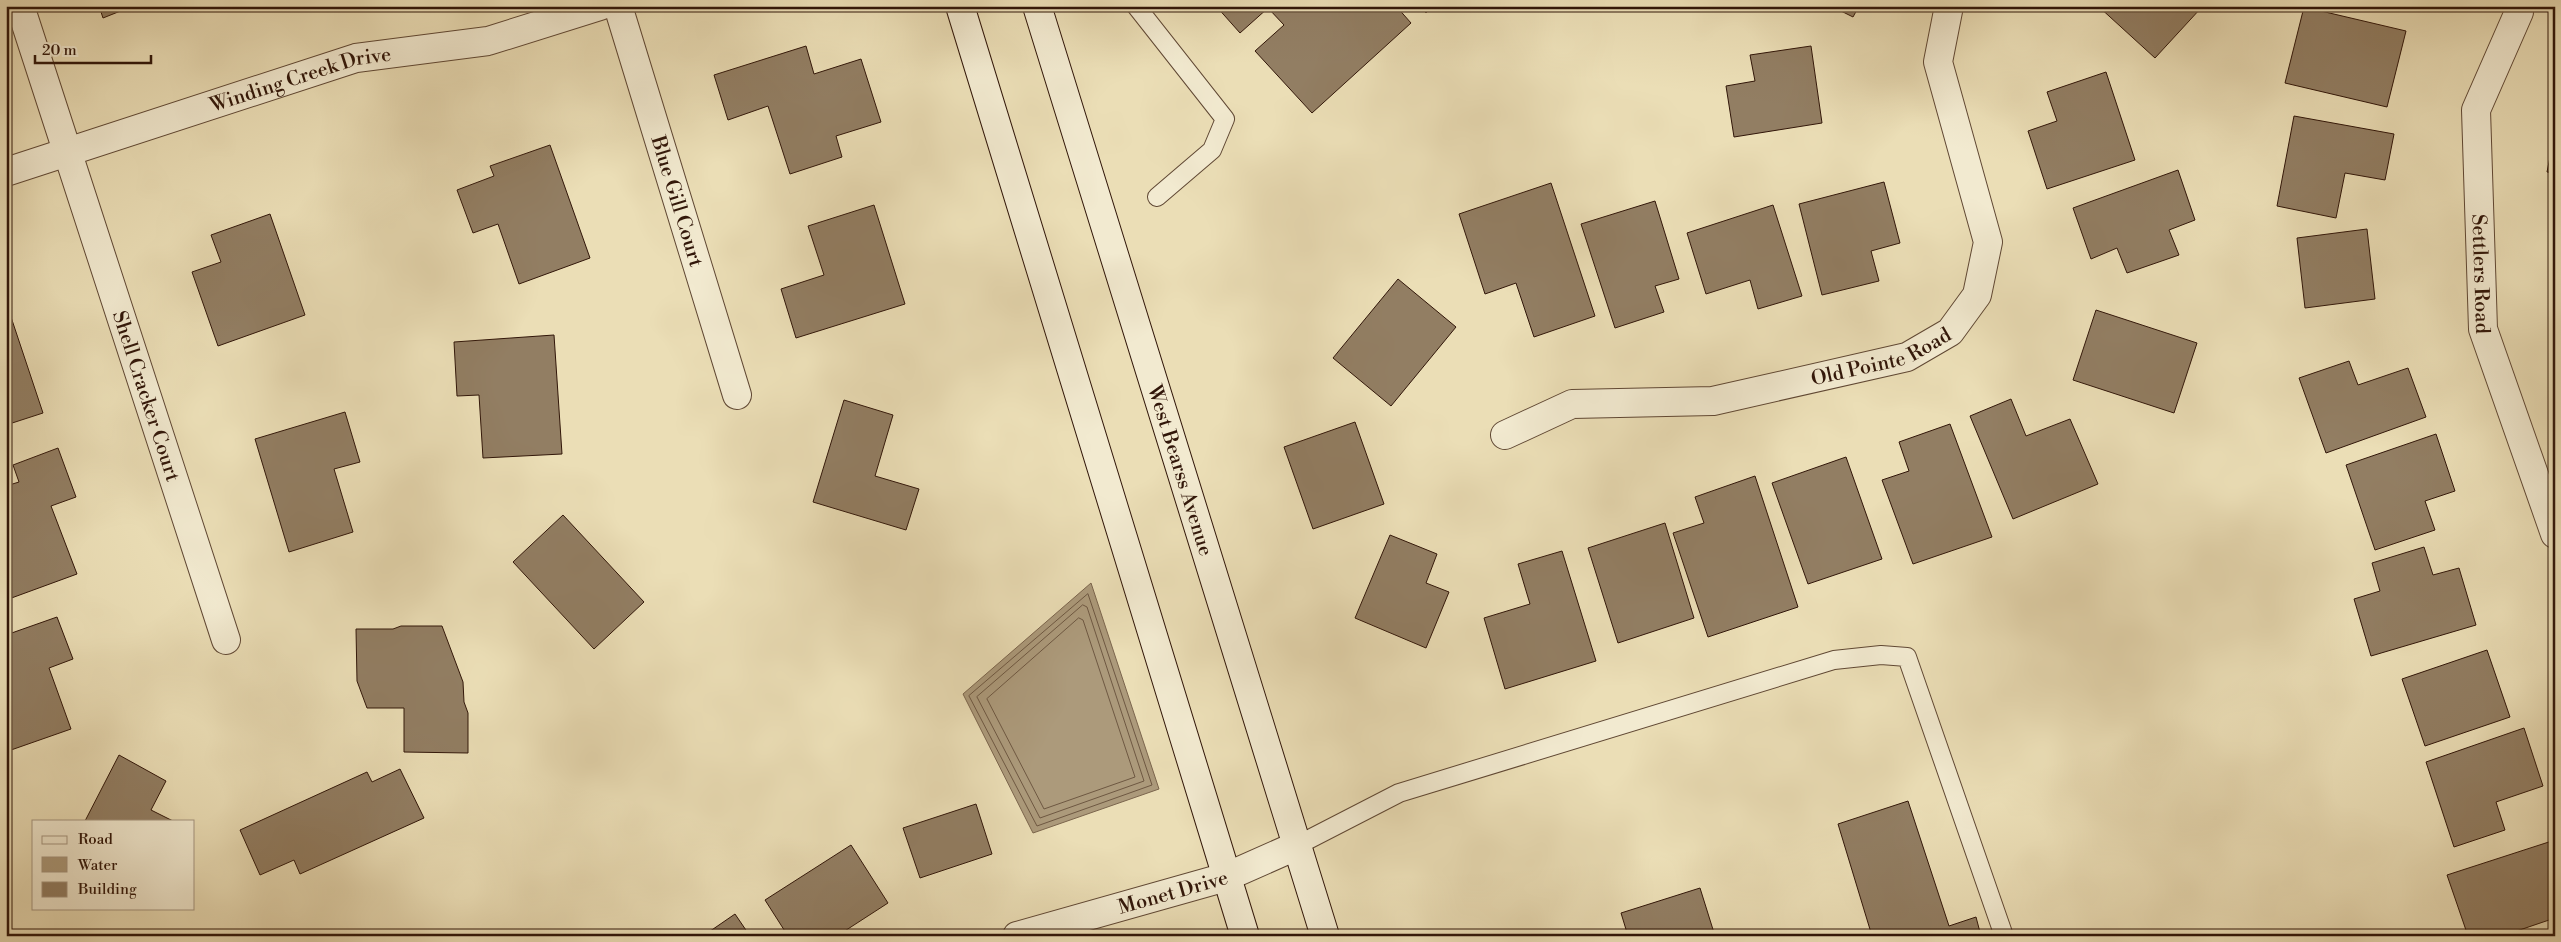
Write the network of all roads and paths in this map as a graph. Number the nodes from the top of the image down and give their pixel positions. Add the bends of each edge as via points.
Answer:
1 (20, 6) edge
2 (600, 6) edge
3 (618, 6) edge
4 (960, 6) edge
5 (1037, 6) edge
6 (1136, 6) edge
7 (1949, 6) edge
8 (2525, 8) edge
9 (69, 152) junction
10 (6, 172) edge
11 (1157, 197) dead end
12 (737, 395) dead end
13 (1505, 435) dead end
14 (2555, 534) edge
15 (226, 640) dead end
16 (1296, 846) junction
17 (1226, 876) junction
18 (1017, 936) edge
19 (1245, 936) edge
20 (1324, 936) edge
21 (2004, 936) edge

1 - 9 street, Shell Cracker Court
2 - 9 street, Winding Creek Drive via 488,41 356,58
3 - 12 street, Blue Gill Court
4 - 17 street
5 - 16 street, West Bearss Avenue
6 - 11 lane via 1225,119 1212,150
7 - 13 street, Old Pointe Road via 1938,62 1988,242 1977,295 1950,332 1907,358 1713,401 1572,404
8 - 14 street, Settlers Road via 2476,110 2483,329
9 - 10 street, Winding Creek Drive
9 - 15 street, Shell Cracker Court
16 - 17 street, Monet Drive
16 - 20 street, West Bearss Avenue
16 - 21 lane via 1399,793 1834,660 1881,655 1907,657
17 - 18 street, Monet Drive
17 - 19 street

